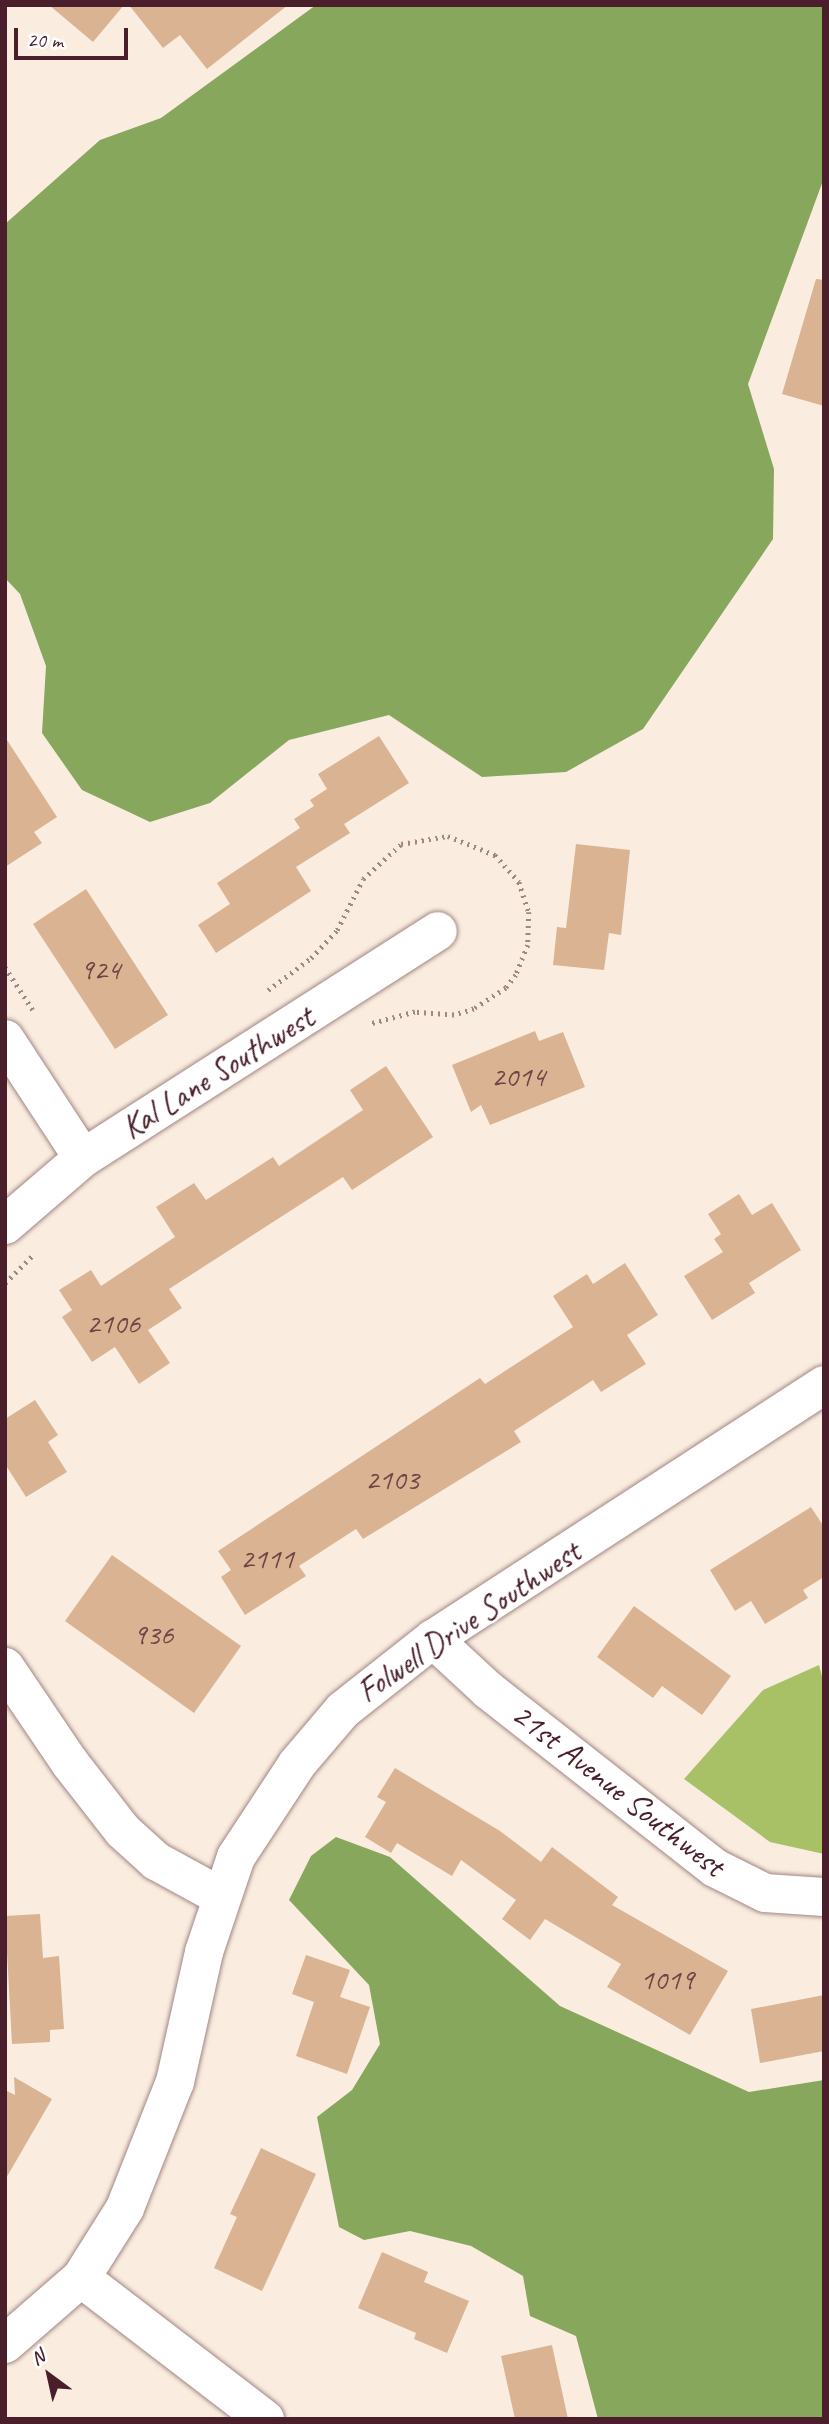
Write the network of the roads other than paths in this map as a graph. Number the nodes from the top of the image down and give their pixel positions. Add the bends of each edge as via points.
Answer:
1 (438, 931) dead end
2 (5, 1039) edge
3 (83, 1158) junction
4 (5, 1225) edge
5 (824, 1385) edge
6 (433, 1639) junction
7 (5, 1667) edge
8 (220, 1896) junction
9 (824, 1897) edge
10 (80, 2278) junction
11 (5, 2344) edge
12 (265, 2419) edge

1 - 3 street, Kal Lane Southwest
2 - 3 street
3 - 4 street, Kal Lane Southwest
5 - 6 street, Folwell Drive Southwest
6 - 8 street, Folwell Drive Southwest via 343,1710 297,1764 236,1857
6 - 9 street, 21st Avenue Southwest via 478,1682 715,1868 765,1893
7 - 8 street via 123,1831 156,1861
8 - 10 street, Folwell Drive Southwest via 158,2133 125,2208
10 - 11 street, Folwell Drive Southwest
10 - 12 street

